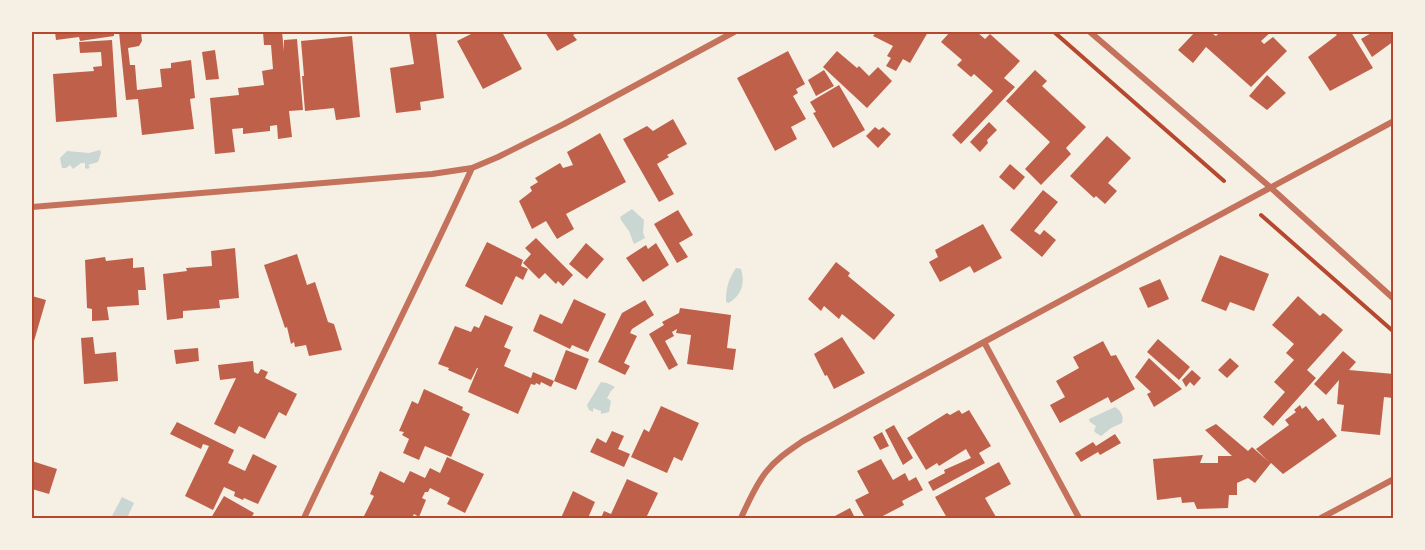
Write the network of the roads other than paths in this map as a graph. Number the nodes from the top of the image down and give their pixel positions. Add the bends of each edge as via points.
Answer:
1 (734, 32) edge
2 (1090, 32) edge
3 (1394, 121) edge
4 (472, 168) junction
5 (1270, 187) junction
6 (32, 207) edge
7 (1394, 298) edge
8 (984, 342) junction
9 (1394, 479) edge
10 (304, 519) edge
11 (741, 519) edge
12 (1079, 519) edge
13 (1321, 519) edge

1 - 4 street via 564,124
2 - 5 street
3 - 5 street
4 - 6 street
4 - 10 street
5 - 7 street
5 - 8 street
8 - 11 street via 784,454 767,471
8 - 12 street
9 - 13 street

